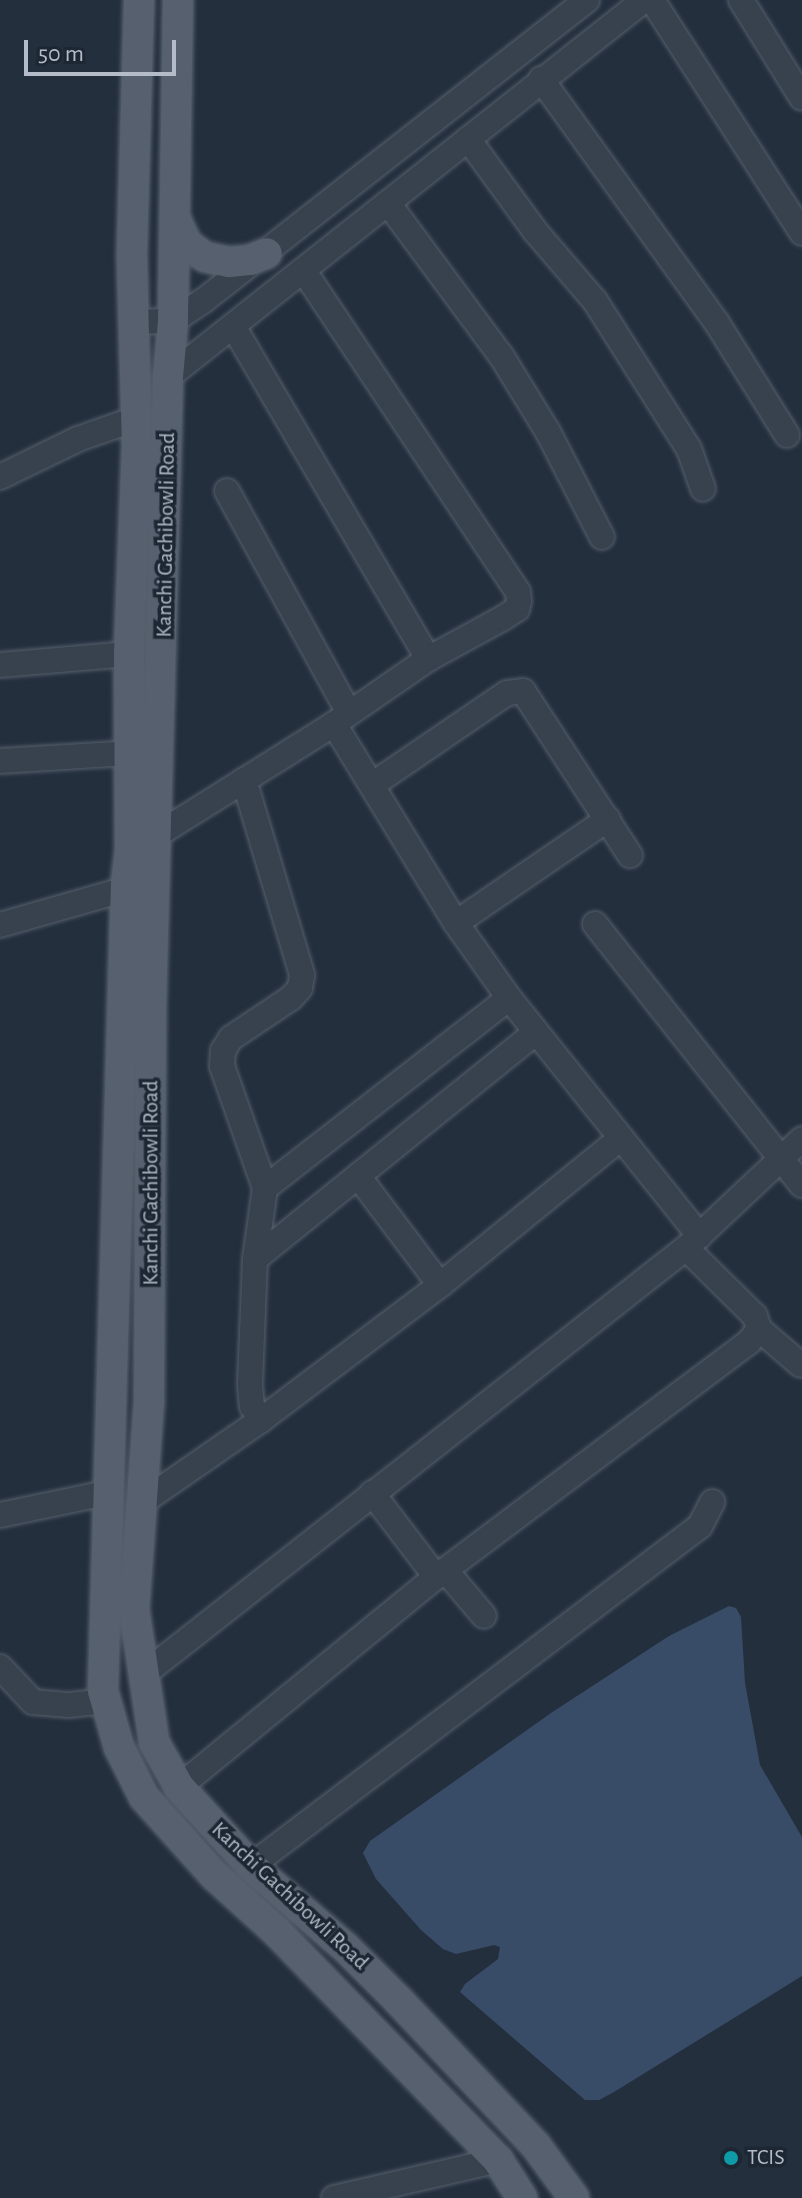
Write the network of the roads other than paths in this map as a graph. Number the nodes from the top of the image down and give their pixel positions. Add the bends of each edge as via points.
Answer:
1 (139, 0) edge
2 (178, 0) edge
3 (587, 0) edge
4 (644, 0) edge
5 (652, 0) edge
6 (741, 0) edge
7 (558, 9) edge
8 (541, 79) junction
9 (802, 98) edge
10 (468, 139) junction
11 (388, 203) junction
12 (175, 218) junction
13 (802, 233) edge
14 (267, 253) junction
15 (303, 270) junction
16 (173, 321) junction
17 (135, 322) junction
18 (233, 326) junction
19 (168, 377) junction
20 (136, 432) junction
21 (787, 435) dead end
22 (169, 445) junction
23 (0, 477) edge
24 (703, 489) dead end
25 (227, 491) dead end
26 (602, 537) dead end
27 (129, 654) junction
28 (428, 659) junction
29 (0, 665) edge
30 (341, 718) junction
31 (129, 753) junction
32 (0, 761) edge
33 (244, 780) junction
34 (372, 785) junction
35 (608, 819) junction
36 (157, 835) junction
37 (630, 855) dead end
38 (126, 889) junction
39 (456, 923) junction
40 (595, 924) dead end
41 (0, 925) edge
42 (509, 998) junction
43 (535, 1033) junction
44 (621, 1138) junction
45 (802, 1139) edge
46 (779, 1159) junction
47 (358, 1176) junction
48 (802, 1185) edge
49 (265, 1188) junction
50 (693, 1242) junction
51 (255, 1259) junction
52 (440, 1285) junction
53 (759, 1329) junction
54 (801, 1365) edge
55 (261, 1420) junction
56 (110, 1492) junction
57 (372, 1493) junction
58 (712, 1502) dead end
59 (141, 1503) junction
60 (0, 1515) edge
61 (441, 1574) junction
62 (484, 1616) dead end
63 (0, 1667) edge
64 (144, 1674) junction
65 (106, 1701) junction
66 (179, 1787) junction
67 (251, 1866) junction
68 (498, 2160) junction
69 (334, 2198) edge
70 (522, 2198) edge
71 (574, 2198) edge

1 - 17 main road, Kanchi Gachibowli Road
2 - 12 main road, Kanchi Gachibowli Road
3 - 7 street
4 - 8 street
5 - 13 street
6 - 9 street
7 - 14 street
8 - 10 street
8 - 21 street via 699,297
10 - 11 street
10 - 24 street via 535,231 595,301 689,449
11 - 15 street
11 - 26 street via 502,357
12 - 14 main road via 187,244 205,257 229,262
12 - 16 main road, Kanchi Gachibowli Road
14 - 16 street
15 - 18 street
15 - 28 street via 518,592 517,609
16 - 17 street
16 - 19 main road, Kanchi Gachibowli Road
17 - 20 main road, Kanchi Gachibowli Road
18 - 19 street
18 - 28 street
19 - 22 main road, Kanchi Gachibowli Road
20 - 22 main road
20 - 23 street via 78,439
20 - 27 main road, Kanchi Gachibowli Road
22 - 36 main road, Kanchi Gachibowli Road
25 - 30 street
27 - 29 street
27 - 31 main road, Kanchi Gachibowli Road
28 - 30 street
30 - 33 street
30 - 34 street
31 - 32 street
31 - 38 main road, Kanchi Gachibowli Road
33 - 36 street
33 - 49 street via 302,975 291,998 231,1038 223,1051 222,1066
34 - 35 street via 516,689 530,697
34 - 39 street
35 - 37 street
35 - 39 street
36 - 59 main road, Kanchi Gachibowli Road via 149,1401
38 - 41 street
38 - 56 main road, Kanchi Gachibowli Road
39 - 42 street
40 - 46 street
42 - 43 street
42 - 49 street
43 - 44 street
43 - 47 street
44 - 50 street
44 - 52 street
45 - 46 street
46 - 48 street
46 - 50 street
47 - 51 street
47 - 52 street
49 - 51 street
50 - 53 street via 755,1316
50 - 57 street
51 - 55 street via 250,1385 252,1406
52 - 55 street
53 - 54 street
53 - 61 street via 749,1342
55 - 59 street
56 - 60 street
56 - 65 main road, Kanchi Gachibowli Road
57 - 61 street
57 - 64 street
58 - 67 street via 700,1526
59 - 64 main road, Kanchi Gachibowli Road via 134,1609
61 - 62 street
61 - 66 street
63 - 65 street via 33,1702
64 - 66 main road, Kanchi Gachibowli Road via 154,1742
65 - 68 main road, Kanchi Gachibowli Road via 119,1747 144,1797 215,1876 277,1932
66 - 67 main road, Kanchi Gachibowli Road
67 - 71 main road, Kanchi Gachibowli Road via 399,2001 536,2146
68 - 69 street
68 - 70 main road, Kanchi Gachibowli Road

